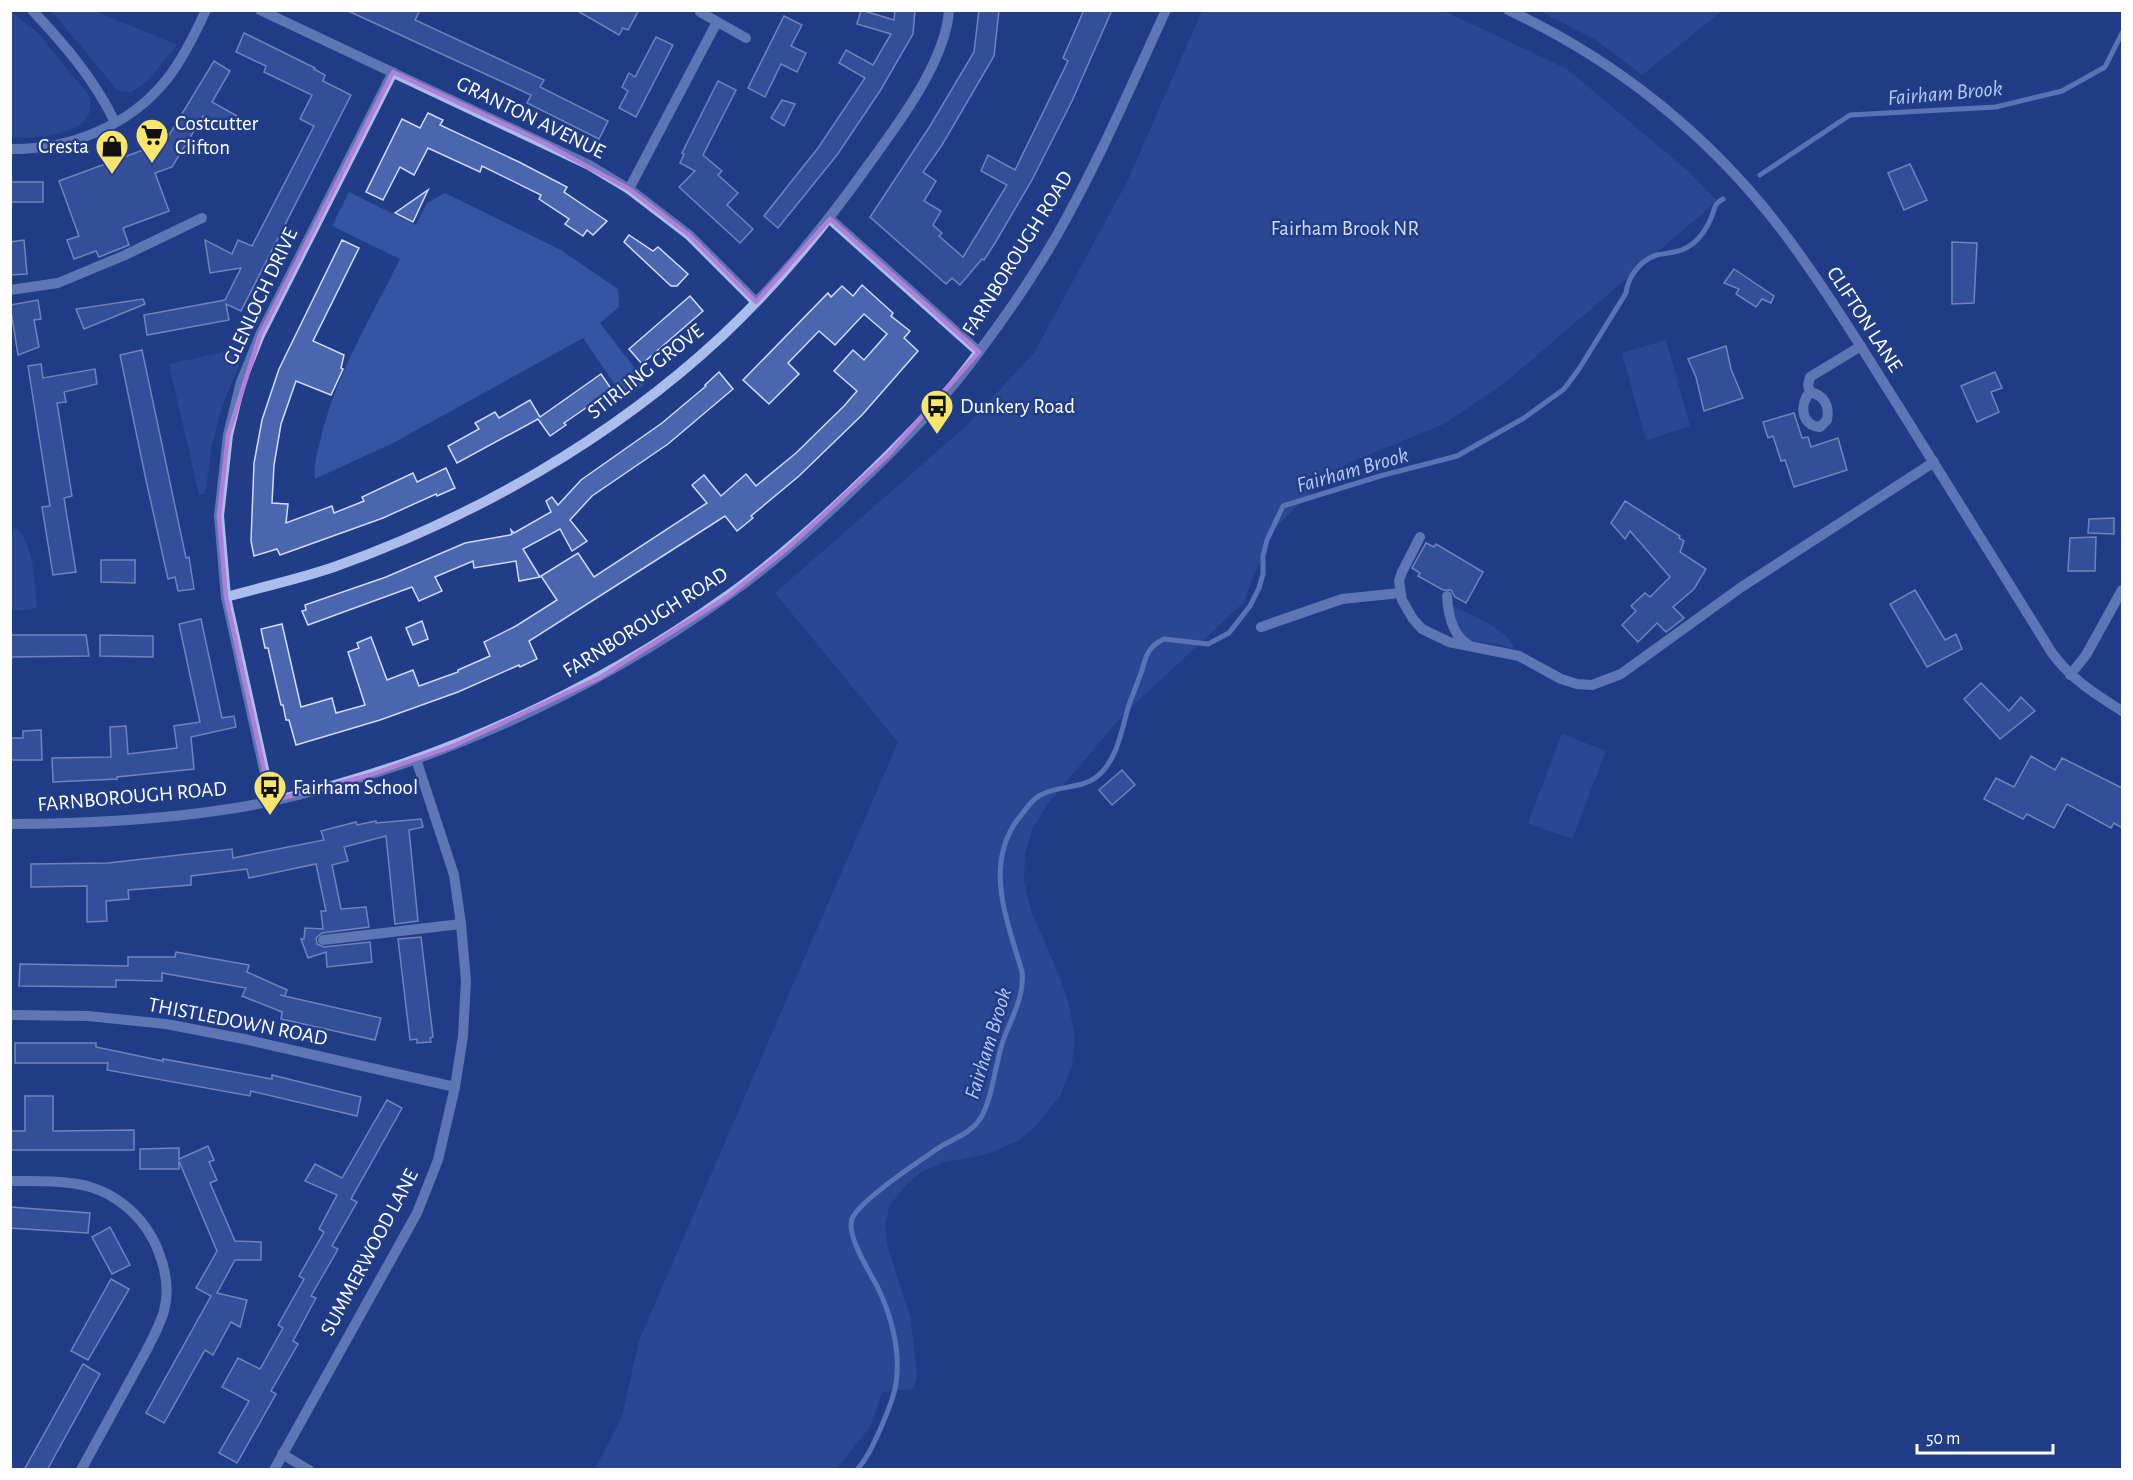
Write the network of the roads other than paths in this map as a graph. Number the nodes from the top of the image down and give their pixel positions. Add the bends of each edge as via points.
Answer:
1 (32, 10) edge
2 (206, 10) edge
3 (260, 10) edge
4 (949, 10) edge
5 (1166, 10) edge
6 (1508, 10) edge
7 (699, 12) edge
8 (717, 22) junction
9 (746, 38) dead end
10 (393, 72) junction
11 (115, 122) junction
12 (10, 149) edge
13 (629, 189) junction
14 (202, 218) dead end
15 (830, 219) junction
16 (10, 290) edge
17 (756, 302) junction
18 (1861, 345) junction
19 (980, 352) junction
20 (1810, 392) dead end
21 (1934, 462) junction
22 (1420, 537) dead end
23 (2122, 590) edge
24 (1400, 593) junction
25 (1447, 596) dead end
26 (226, 597) junction
27 (1261, 627) dead end
28 (1469, 646) junction
29 (2070, 675) junction
30 (2122, 711) edge
31 (416, 759) junction
32 (271, 801) junction
33 (10, 824) edge
34 (461, 924) junction
35 (323, 940) dead end
36 (10, 1015) edge
37 (455, 1087) junction
38 (10, 1181) edge
39 (282, 1454) junction
40 (81, 1470) edge
41 (274, 1470) edge
42 (309, 1470) edge

1 - 11 street via 87,74
2 - 11 street via 166,79 140,105
3 - 10 street, GRANTON AVENUE
4 - 15 street, STIRLING GROVE via 939,54
5 - 19 street, FARNBOROUGH ROAD via 1056,236
6 - 18 street, CLIFTON LANE via 1596,57 1659,102 1705,145 1780,228
7 - 8 street
8 - 9 street
8 - 13 street
10 - 13 street, GRANTON AVENUE via 590,165
10 - 26 street, GLENLOCH DRIVE via 260,335 241,382 228,435 219,516
11 - 12 street via 65,143
13 - 17 street, GRANTON AVENUE via 689,235
14 - 16 street via 58,283
15 - 17 street, STIRLING GROVE
15 - 19 street
17 - 26 street, STIRLING GROVE via 644,402 475,507 333,567
18 - 20 street via 1810,377
18 - 21 street, CLIFTON LANE
19 - 31 street, FARNBOROUGH ROAD via 843,499 727,597 599,678 530,712
21 - 28 street via 1740,588 1608,680 1577,684 1519,656
21 - 29 street, CLIFTON LANE
22 - 24 street via 1402,572
23 - 29 street via 2096,639
24 - 27 street via 1342,599
24 - 28 street via 1422,629 1449,642
25 - 28 street via 1455,629
26 - 32 street, GLENLOCH DRIVE
29 - 30 street, CLIFTON LANE
31 - 32 street, FARNBOROUGH ROAD
31 - 34 street, SUMMERWOOD LANE via 454,874
32 - 33 street, FARNBOROUGH ROAD via 146,819
34 - 35 street
34 - 37 street, SUMMERWOOD LANE via 466,981
36 - 37 street, THISTLEDOWN ROAD via 88,1016 166,1024
37 - 39 street, SUMMERWOOD LANE via 438,1160 417,1213
38 - 40 street via 73,1183 116,1199 137,1216 149,1233 166,1273 166,1302 159,1323
39 - 41 street, SUMMERWOOD LANE
39 - 42 street

